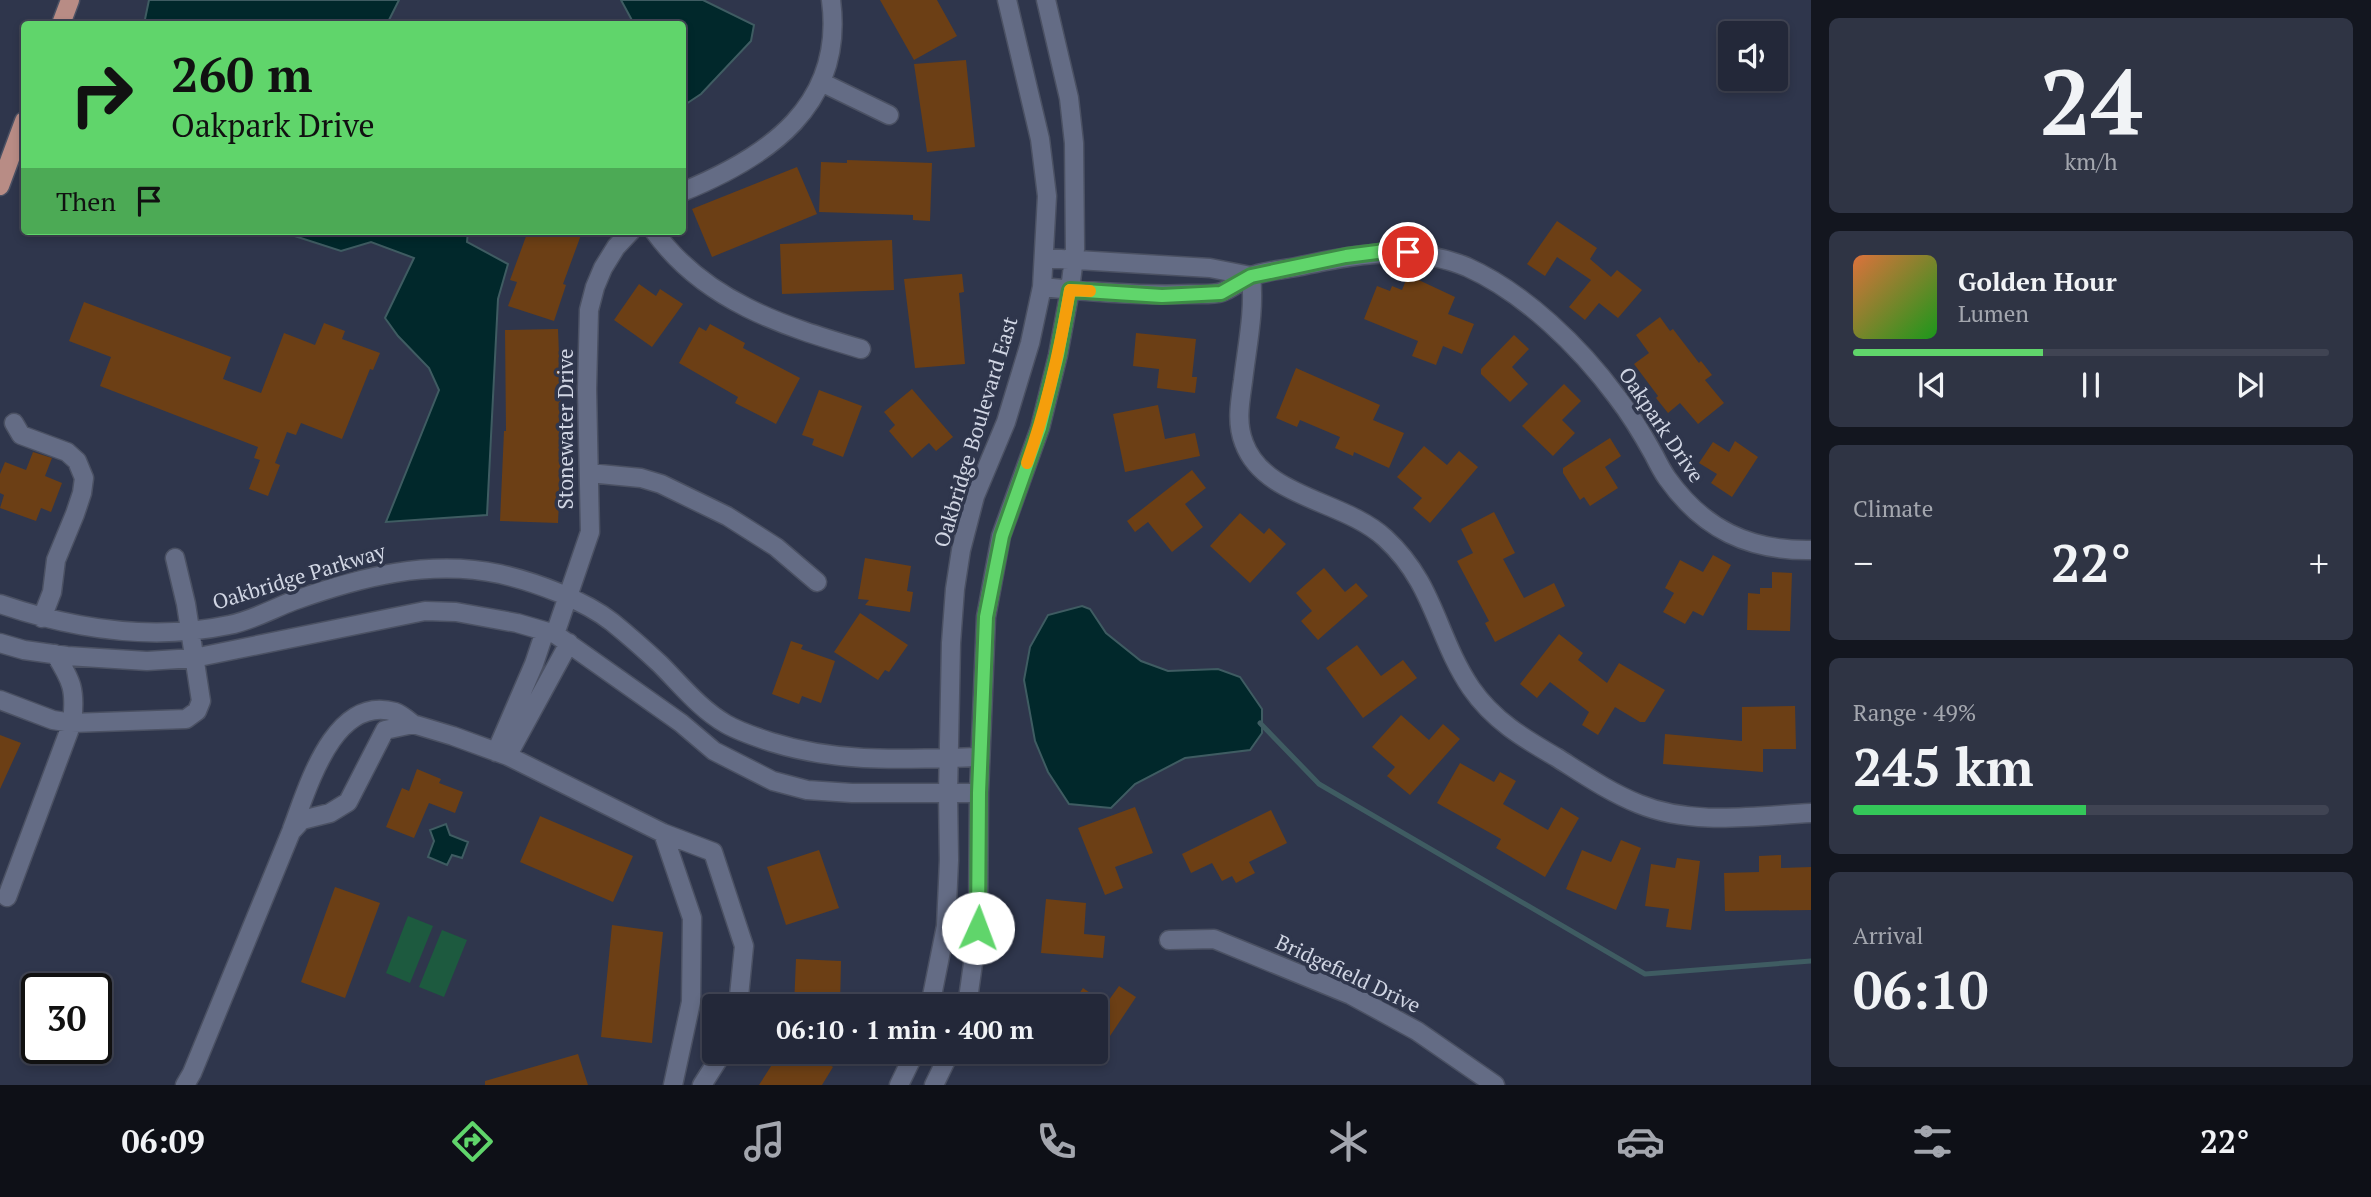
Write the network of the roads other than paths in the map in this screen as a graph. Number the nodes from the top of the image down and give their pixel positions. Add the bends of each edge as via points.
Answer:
1 (70, 0) edge
2 (831, 0) edge
3 (1007, 0) edge
4 (1046, 0) edge
5 (62, 21) edge
6 (821, 82) junction
7 (889, 115) dead end
8 (21, 129) edge
9 (0, 186) edge
10 (686, 189) edge
11 (627, 235) edge
12 (657, 235) edge
13 (1044, 258) junction
14 (1073, 261) junction
15 (1165, 266) junction
16 (1251, 276) junction
17 (1042, 288) junction
18 (1070, 290) junction
19 (1169, 295) junction
20 (861, 349) dead end
21 (14, 423) dead end
22 (589, 472) junction
23 (1811, 550) edge
24 (175, 558) dead end
25 (817, 582) dead end
26 (568, 598) junction
27 (0, 604) edge
28 (42, 618) junction
29 (188, 630) junction
30 (556, 636) junction
31 (0, 643) edge
32 (55, 654) junction
33 (194, 658) junction
34 (0, 699) edge
35 (72, 723) junction
36 (413, 724) junction
37 (502, 754) junction
38 (980, 757) junction
39 (948, 758) junction
40 (979, 793) junction
41 (948, 794) junction
42 (1811, 813) edge
43 (291, 832) junction
44 (663, 833) junction
45 (8, 867) edge
46 (7, 897) dead end
47 (1169, 940) dead end
48 (739, 994) edge
49 (932, 994) edge
50 (969, 994) edge
51 (715, 1064) edge
52 (909, 1064) edge
53 (944, 1064) edge
54 (185, 1085) edge
55 (673, 1085) edge
56 (702, 1085) edge
57 (899, 1085) edge
58 (934, 1085) edge
59 (1495, 1085) edge

1 - 5 main road
2 - 6 street via 831,44
3 - 13 street, Oakbridge Boulevard East via 1040,139 1047,196
4 - 14 street via 1069,98 1074,143
6 - 7 street
6 - 10 street via 811,101 774,143 723,175
8 - 9 main road
11 - 22 street, Stonewater Drive via 603,268 589,310
12 - 20 street via 690,270 746,308 777,323
13 - 14 street, Oakpark Drive
13 - 17 street, Oakbridge Boulevard East
14 - 15 street, Oakpark Drive
14 - 18 street
15 - 16 street, Oakpark Drive
15 - 19 street
16 - 19 street, Oakpark Drive via 1221,293
16 - 23 street, Oakpark Drive via 1385,251 1408,252 1467,268 1524,302 1584,357 1637,426 1665,476 1700,517 1746,542
16 - 42 street via 1252,311 1239,416 1249,455 1271,478 1346,512 1401,553 1431,601 1471,688 1495,716 1516,733 1641,805 1694,817
17 - 18 street, Oakpark Drive
17 - 39 street, Oakbridge Boulevard East via 1006,422 975,496 961,550 951,617
18 - 19 street, Oakpark Drive
18 - 38 street via 1040,428 1002,536 992,580
21 - 28 street via 21,435 68,452 84,478 55,561 52,592
22 - 25 street via 661,484 727,516 776,547
22 - 26 street, Stonewater Drive via 590,532
24 - 29 street
26 - 29 street, Oakbridge Parkway via 500,574 461,569 398,571 360,579 230,625
26 - 30 street, Stonewater Drive
26 - 39 street, Oakbridge Parkway via 610,621 693,699 726,724 751,735 840,758
27 - 28 street, Oakbridge Parkway
28 - 29 street, Oakbridge Parkway via 86,628
29 - 33 street
30 - 33 street via 456,612 425,611
30 - 37 street
30 - 37 street via 534,664
30 - 41 street via 714,751 773,781 818,790
31 - 32 street
32 - 33 street via 147,661
32 - 35 street via 74,687
33 - 35 street via 201,701 186,719
34 - 35 street
35 - 45 street
36 - 37 street
36 - 43 street via 385,730 348,803 302,820
36 - 43 street via 396,712 372,710 341,726 316,765
37 - 44 street
38 - 39 street, Oakbridge Parkway
38 - 40 street
39 - 41 street, Oakbridge Boulevard East
40 - 41 street
40 - 50 street via 978,928
41 - 49 street, Oakbridge Boulevard East via 946,926
43 - 54 street
44 - 48 street via 713,852 744,946
44 - 55 street via 692,918 691,1002
45 - 46 street
47 - 59 street, Bridgefield Drive via 1214,939 1351,995 1417,1031
51 - 56 street
52 - 57 street
53 - 58 street

